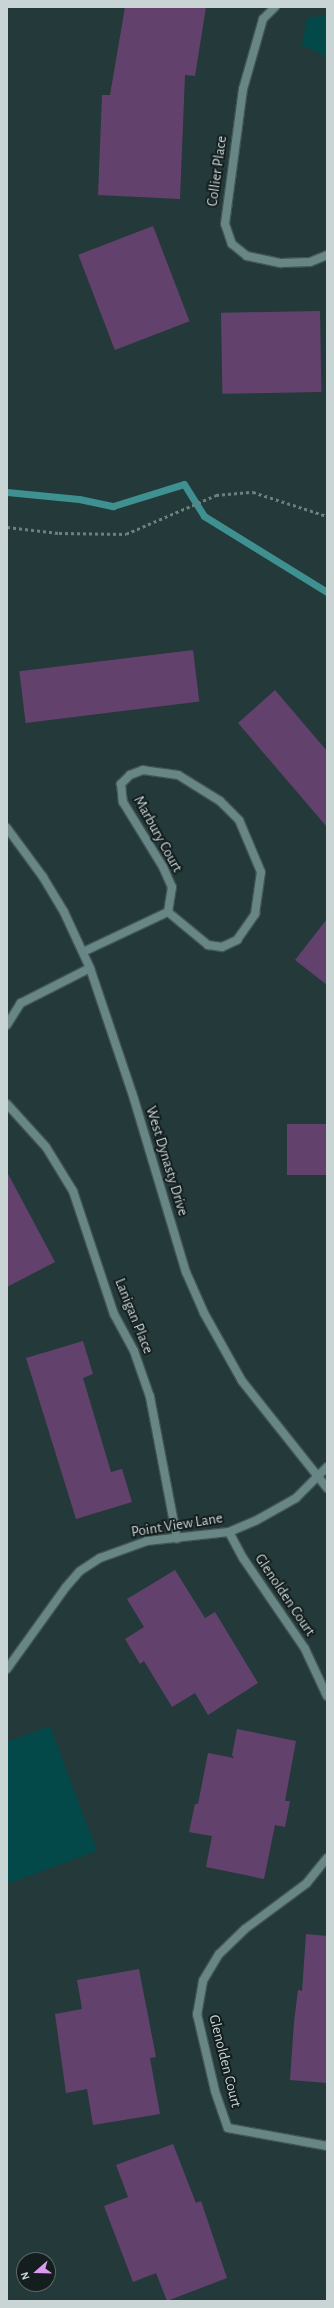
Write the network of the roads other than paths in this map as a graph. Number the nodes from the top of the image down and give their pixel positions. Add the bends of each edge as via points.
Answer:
1 (275, 7) edge
2 (327, 255) edge
3 (7, 828) edge
4 (168, 912) junction
5 (83, 952) junction
6 (90, 968) junction
7 (7, 1025) edge
8 (7, 1104) edge
9 (327, 1467) edge
10 (317, 1475) junction
11 (327, 1488) edge
12 (229, 1532) junction
13 (177, 1538) junction
14 (7, 1668) edge
15 (327, 1696) edge
16 (327, 1858) edge
17 (327, 2146) edge

1 - 2 street, Collier Place via 263,19 243,89 224,224 232,244 247,256 281,262 310,262
3 - 5 street, West Dynasty Drive via 43,877 64,912
4 - 4 street, Marbury Court via 208,945 222,947 237,940 255,914 261,872 239,820 220,801 178,775 143,770 130,775 121,784 123,802 163,867 172,887
4 - 5 street
5 - 6 street, West Dynasty Drive
6 - 7 street via 21,1003
6 - 10 street, West Dynasty Drive via 134,1099 186,1272 204,1313 242,1381
8 - 13 street, Lanigan Place via 46,1146 73,1191 114,1314 134,1351 150,1397
9 - 10 street, Point View Lane
10 - 11 street, West Dynasty Drive
10 - 12 street, Point View Lane via 296,1498
12 - 13 street, Point View Lane
12 - 15 street, Glenolden Court via 243,1558 305,1649
13 - 14 street, Point View Lane via 146,1541 119,1550 80,1571
16 - 17 street, Glenolden Court via 306,1883 245,1929 219,1954 202,1981 197,2014 215,2091 228,2128

